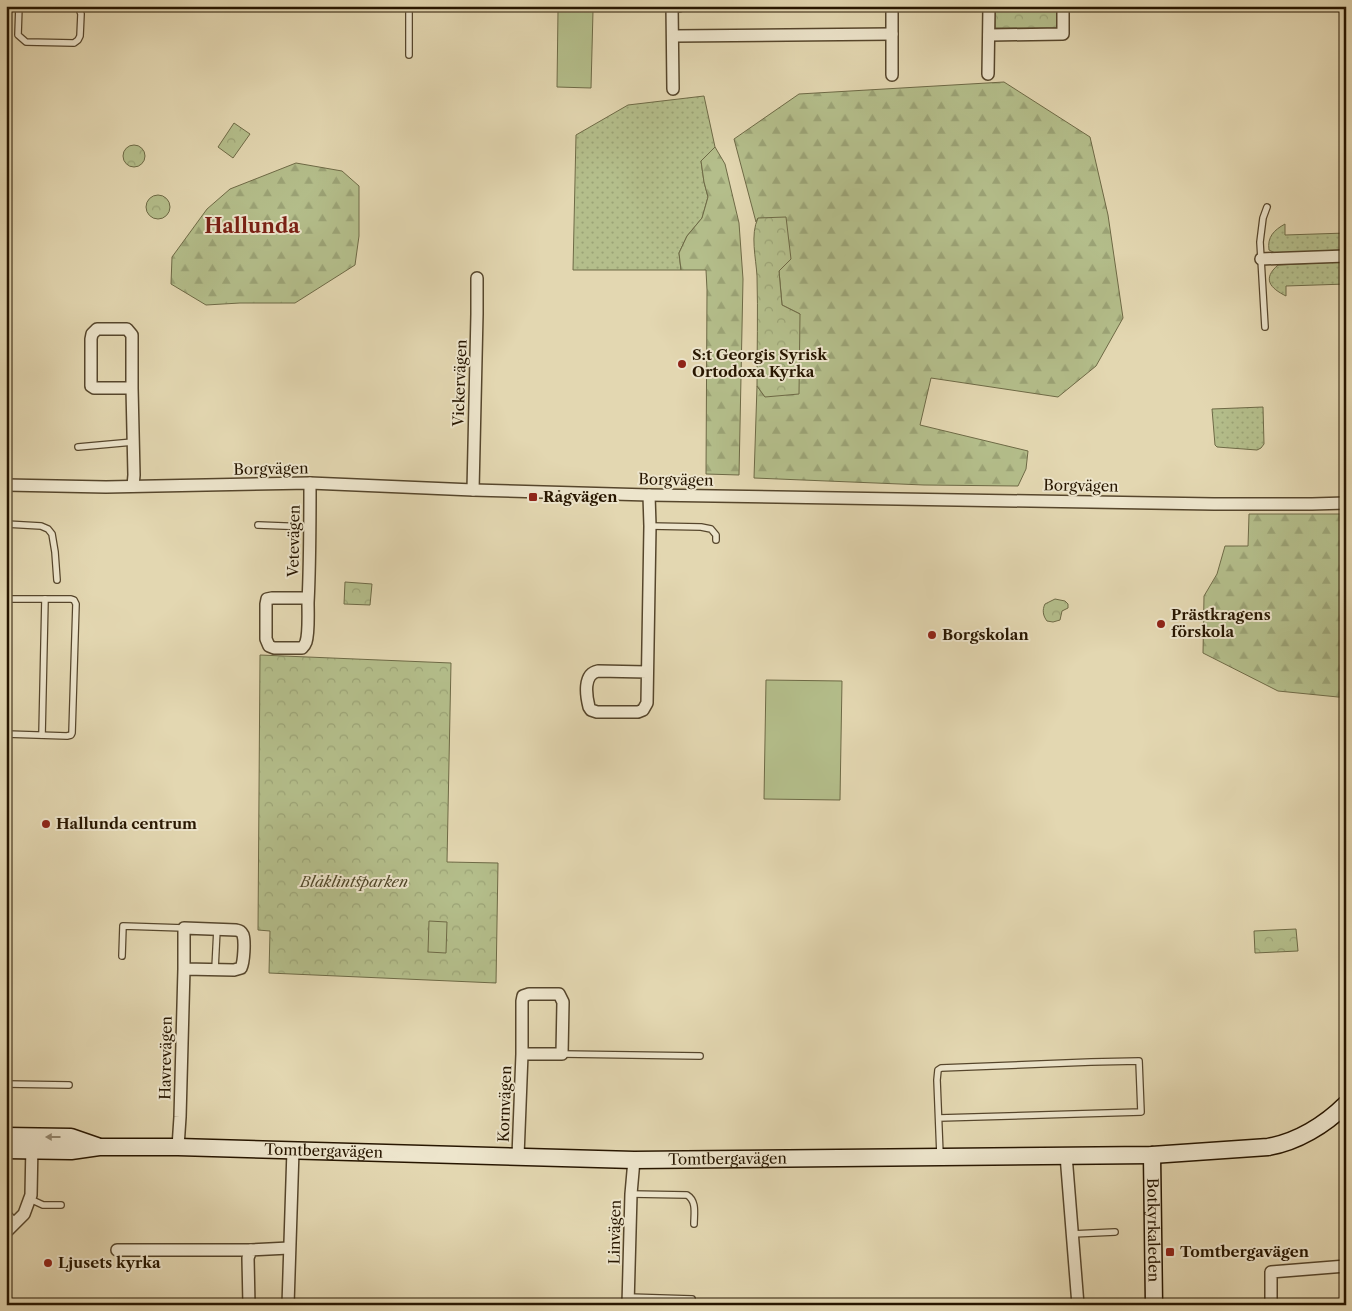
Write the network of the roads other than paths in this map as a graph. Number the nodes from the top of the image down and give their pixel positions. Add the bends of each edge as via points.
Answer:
1 (19, 6) edge
2 (78, 6) edge
3 (409, 6) edge
4 (679, 6) edge
5 (892, 6) edge
6 (989, 6) edge
7 (1063, 6) edge
8 (892, 34) junction
9 (673, 36) junction
10 (990, 36) junction
11 (409, 55) dead end
12 (988, 74) dead end
13 (892, 75) dead end
14 (673, 89) dead end
15 (1267, 207) dead end
16 (1346, 256) edge
17 (1261, 259) junction
18 (477, 278) dead end
19 (1264, 327) dead end
20 (132, 388) junction
21 (133, 442) junction
22 (78, 447) dead end
23 (310, 483) junction
24 (6, 485) edge
25 (133, 486) junction
26 (473, 490) junction
27 (649, 495) junction
28 (1346, 503) edge
29 (6, 524) edge
30 (258, 525) dead end
31 (650, 526) junction
32 (310, 527) junction
33 (716, 540) dead end
34 (57, 580) dead end
35 (308, 598) junction
36 (6, 599) edge
37 (44, 599) junction
38 (647, 672) junction
39 (6, 734) edge
40 (42, 736) junction
41 (184, 928) junction
42 (217, 928) junction
43 (122, 956) dead end
44 (184, 969) junction
45 (215, 969) junction
46 (522, 1054) junction
47 (562, 1054) junction
48 (700, 1056) dead end
49 (6, 1084) edge
50 (69, 1085) dead end
51 (1346, 1104) edge
52 (939, 1118) junction
53 (6, 1136) edge
54 (32, 1144) junction
55 (178, 1147) junction
56 (6, 1150) edge
57 (293, 1150) junction
58 (1066, 1155) junction
59 (1152, 1155) junction
60 (518, 1156) junction
61 (940, 1157) junction
62 (634, 1160) junction
63 (631, 1194) junction
64 (30, 1199) junction
65 (61, 1205) dead end
66 (6, 1211) edge
67 (16, 1223) junction
68 (694, 1224) dead end
69 (6, 1232) edge
70 (1115, 1232) dead end
71 (1072, 1234) junction
72 (289, 1248) junction
73 (117, 1250) dead end
74 (250, 1250) junction
75 (1346, 1266) edge
76 (692, 1299) dead end
77 (628, 1301) edge
78 (249, 1305) edge
79 (288, 1305) edge
80 (1078, 1305) edge
81 (1154, 1305) edge
82 (1271, 1305) edge

1 - 2 lane via 18,35 26,42 74,43 80,36
3 - 11 lane
4 - 9 street via 672,6
5 - 8 street
6 - 10 street
7 - 10 street via 1063,34
8 - 9 street
8 - 13 street
9 - 14 street
10 - 12 street
15 - 17 lane via 1262,218
16 - 17 street
17 - 19 lane
18 - 26 street, Vickervägen
20 - 20 street via 91,386 91,339 97,329 127,328 132,335
20 - 21 street
21 - 22 lane
21 - 25 street
23 - 25 street, Borgvägen
23 - 26 street, Borgvägen
23 - 32 street, Vetevägen
24 - 25 street, Borgvägen
26 - 27 street, Borgvägen
27 - 28 street, Borgvägen via 1214,504
27 - 31 street
29 - 34 lane via 48,529 52,534
30 - 32 lane
31 - 33 lane via 712,529
31 - 38 street
32 - 35 street, Vetevägen
35 - 35 street, Vetevägen via 267,599 266,639 269,646 302,648 307,640
36 - 37 lane
37 - 40 lane
37 - 40 lane via 71,599 76,604 72,733
38 - 38 street via 592,672 587,682 589,707 597,712 643,710 647,703
39 - 40 lane
41 - 42 street
41 - 43 lane via 123,926
41 - 44 street, Havrevägen
42 - 45 lane
42 - 45 street via 241,932 243,964 234,970
44 - 45 street
44 - 55 street, Havrevägen
46 - 47 street, Kornvägen
46 - 47 street, Kornvägen via 524,996 559,994 563,1002
46 - 60 street, Kornvägen
47 - 48 lane
49 - 50 lane
51 - 59 street, Tomtbergavägen via 1304,1135 1278,1145
52 - 52 lane via 937,1080 941,1068 1140,1061 1141,1112
52 - 61 lane
53 - 54 street, Tomtbergavägen
54 - 55 street, Tomtbergavägen via 71,1151 99,1147
54 - 56 street, Tomtbergavägen
54 - 64 street
55 - 57 street, Tomtbergavägen
57 - 60 street, Tomtbergavägen
57 - 72 street
58 - 59 street, Tomtbergavägen
58 - 61 street, Tomtbergavägen
58 - 71 street
59 - 81 street, Botkyrkaleden
60 - 62 street, Tomtbergavägen
61 - 62 street, Tomtbergavägen
62 - 63 street, Linvägen
63 - 68 lane via 687,1195 694,1204
63 - 77 street, Linvägen
64 - 65 lane via 43,1205
64 - 67 street
66 - 67 lane
67 - 69 street
70 - 71 lane
71 - 80 street
72 - 74 street
72 - 79 street
73 - 74 street
74 - 78 street
75 - 82 street via 1271,1272
76 - 77 lane

